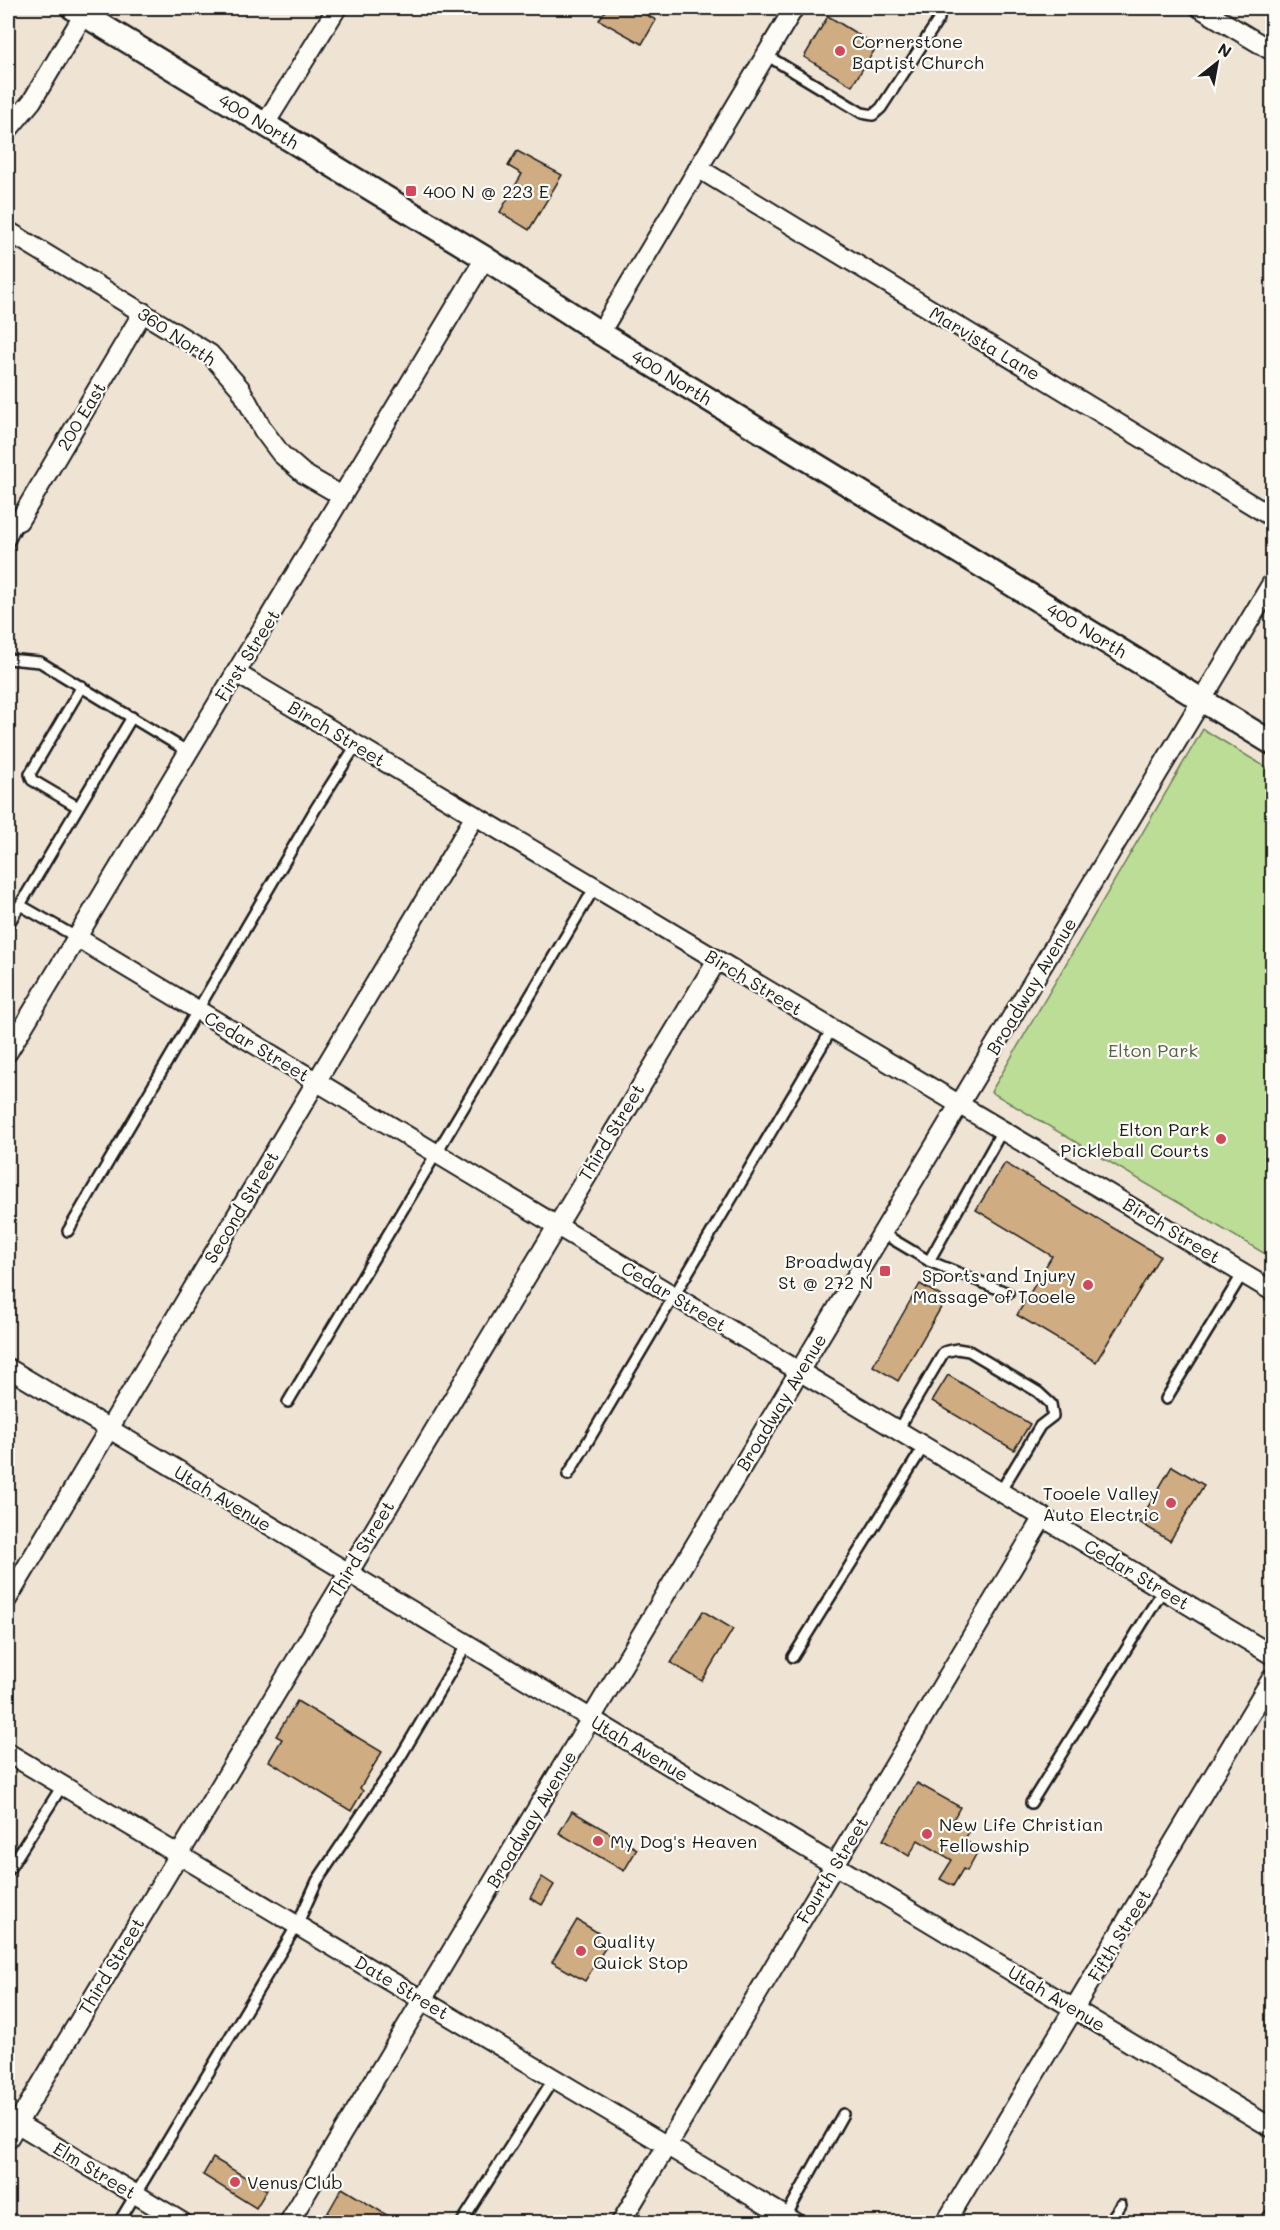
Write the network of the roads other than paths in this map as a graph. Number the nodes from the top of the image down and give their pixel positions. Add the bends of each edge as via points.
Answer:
1 (337, 8) edge
2 (795, 8) edge
3 (939, 8) edge
4 (1200, 8) edge
5 (78, 11) edge
6 (1272, 51) edge
7 (766, 55) junction
8 (265, 124) junction
9 (8, 130) edge
10 (698, 168) junction
11 (8, 231) edge
12 (485, 258) junction
13 (143, 312) junction
14 (600, 333) junction
15 (342, 496) junction
16 (1272, 517) edge
17 (19, 521) joint
18 (8, 543) edge
19 (1272, 583) edge
20 (8, 658) edge
21 (236, 673) junction
22 (82, 686) junction
23 (1202, 700) junction
24 (132, 717) junction
25 (1272, 743) edge
26 (357, 744) junction
27 (187, 751) junction
28 (78, 807) junction
29 (475, 816) junction
30 (595, 887) junction
31 (20, 905) junction
32 (8, 925) edge
33 (76, 937) junction
34 (717, 960) junction
35 (197, 1010) junction
36 (832, 1029) junction
37 (8, 1052) edge
38 (316, 1082) junction
39 (959, 1105) junction
40 (1003, 1129) junction
41 (437, 1154) junction
42 (555, 1225) junction
43 (68, 1231) dead end
44 (882, 1233) junction
45 (929, 1261) junction
46 (1243, 1273) junction
47 (1272, 1291) edge
48 (1008, 1293) dead end
49 (674, 1297) junction
50 (8, 1368) edge
51 (799, 1371) junction
52 (1166, 1399) dead end
53 (288, 1402) dead end
54 (108, 1429) junction
55 (898, 1430) junction
56 (924, 1446) junction
57 (568, 1475) dead end
58 (1000, 1492) junction
59 (1043, 1517) junction
60 (347, 1572) junction
61 (1163, 1590) junction
62 (8, 1598) edge
63 (467, 1644) junction
64 (1272, 1655) edge
65 (793, 1657) dead end
66 (1272, 1678) edge
67 (591, 1719) junction
68 (8, 1753) edge
69 (62, 1786) junction
70 (1031, 1803) dead end
71 (178, 1855) junction
72 (835, 1865) junction
73 (8, 1871) edge
74 (297, 1925) junction
75 (422, 2000) junction
76 (1074, 2009) junction
77 (554, 2078) junction
78 (843, 2114) dead end
79 (11, 2127) edge
80 (1272, 2128) edge
81 (667, 2145) junction
82 (135, 2194) junction
83 (1121, 2205) dead end
84 (1272, 2219) edge
85 (787, 2221) edge
86 (119, 2223) edge
87 (182, 2223) edge
88 (289, 2223) edge
89 (462, 2223) edge
90 (621, 2223) edge
91 (946, 2223) edge
92 (1109, 2223) edge
93 (1270, 2223) edge

1 - 8 street
2 - 7 street
3 - 7 lane via 939,19 873,116
4 - 6 street
5 - 8 street, 400 North
5 - 9 street via 32,101
7 - 10 street
8 - 12 street, 400 North
10 - 14 street
10 - 16 street, Marvista Lane
11 - 13 street, 360 North
12 - 14 street, 400 North
12 - 15 street, First Street
13 - 15 street, 360 North via 210,354 240,388 281,454 304,474
13 - 17 street, 200 East
14 - 23 street, 400 North
15 - 21 street, First Street
17 - 18 lane
19 - 23 street, Broadway Avenue
20 - 22 lane via 40,662
21 - 26 street, Birch Street
21 - 27 street, First Street
22 - 24 lane
22 - 28 lane via 30,774 32,780
23 - 25 street, 400 North
23 - 39 street, Broadway Avenue
24 - 27 lane
24 - 28 lane
26 - 29 street, Birch Street
26 - 35 lane
27 - 33 street, First Street
28 - 31 lane
29 - 30 street, Birch Street
29 - 38 street, Second Street
30 - 34 street, Birch Street
30 - 41 lane
31 - 32 lane
31 - 33 lane
33 - 35 street, Cedar Street
33 - 37 street, First Street
34 - 36 street, Birch Street
34 - 42 street, Third Street
35 - 38 street, Cedar Street
35 - 43 lane
36 - 39 street, Birch Street
36 - 49 lane
38 - 41 street, Cedar Street
38 - 54 street, Second Street
39 - 40 street, Birch Street
39 - 44 street, Broadway Avenue
40 - 45 lane
40 - 46 street, Birch Street
41 - 42 street, Cedar Street
41 - 53 lane
42 - 49 street, Cedar Street
42 - 60 street, Third Street
44 - 45 lane
44 - 51 street, Broadway Avenue
45 - 48 lane
46 - 47 street, Birch Street
46 - 52 lane
49 - 51 street, Cedar Street
49 - 57 lane
50 - 54 street, Utah Avenue
51 - 55 street, Cedar Street
51 - 67 street, Broadway Avenue
54 - 60 street, Utah Avenue
54 - 62 street, Second Street
55 - 56 street, Cedar Street
55 - 58 lane via 944,1352 969,1352 1038,1392 1051,1404 1053,1416 1040,1426
56 - 58 street, Cedar Street
56 - 65 lane
58 - 59 street, Cedar Street
59 - 61 street, Cedar Street
59 - 72 street, Fourth Street
60 - 63 street, Utah Avenue
60 - 71 street, Third Street
61 - 64 street, Cedar Street
61 - 70 lane
63 - 67 street, Utah Avenue
63 - 74 lane via 401,1756 317,1881
66 - 76 street, Fifth Street
67 - 72 street, Utah Avenue
67 - 75 street, Broadway Avenue
68 - 69 street, Date Street
69 - 71 street, Date Street
69 - 73 lane
71 - 74 street, Date Street
71 - 79 street, Third Street
72 - 76 street, Utah Avenue
72 - 81 street, Fourth Street
74 - 75 street, Date Street
74 - 82 lane
75 - 77 street, Date Street
75 - 88 street, Broadway Avenue
76 - 80 street, Utah Avenue
76 - 91 street, Fifth Street
77 - 81 street, Date Street
77 - 89 lane
78 - 85 lane
79 - 82 street, Elm Street
81 - 85 street, Date Street
81 - 90 street, Fourth Street
82 - 86 lane
82 - 87 street, Elm Street
83 - 92 lane
84 - 93 street

